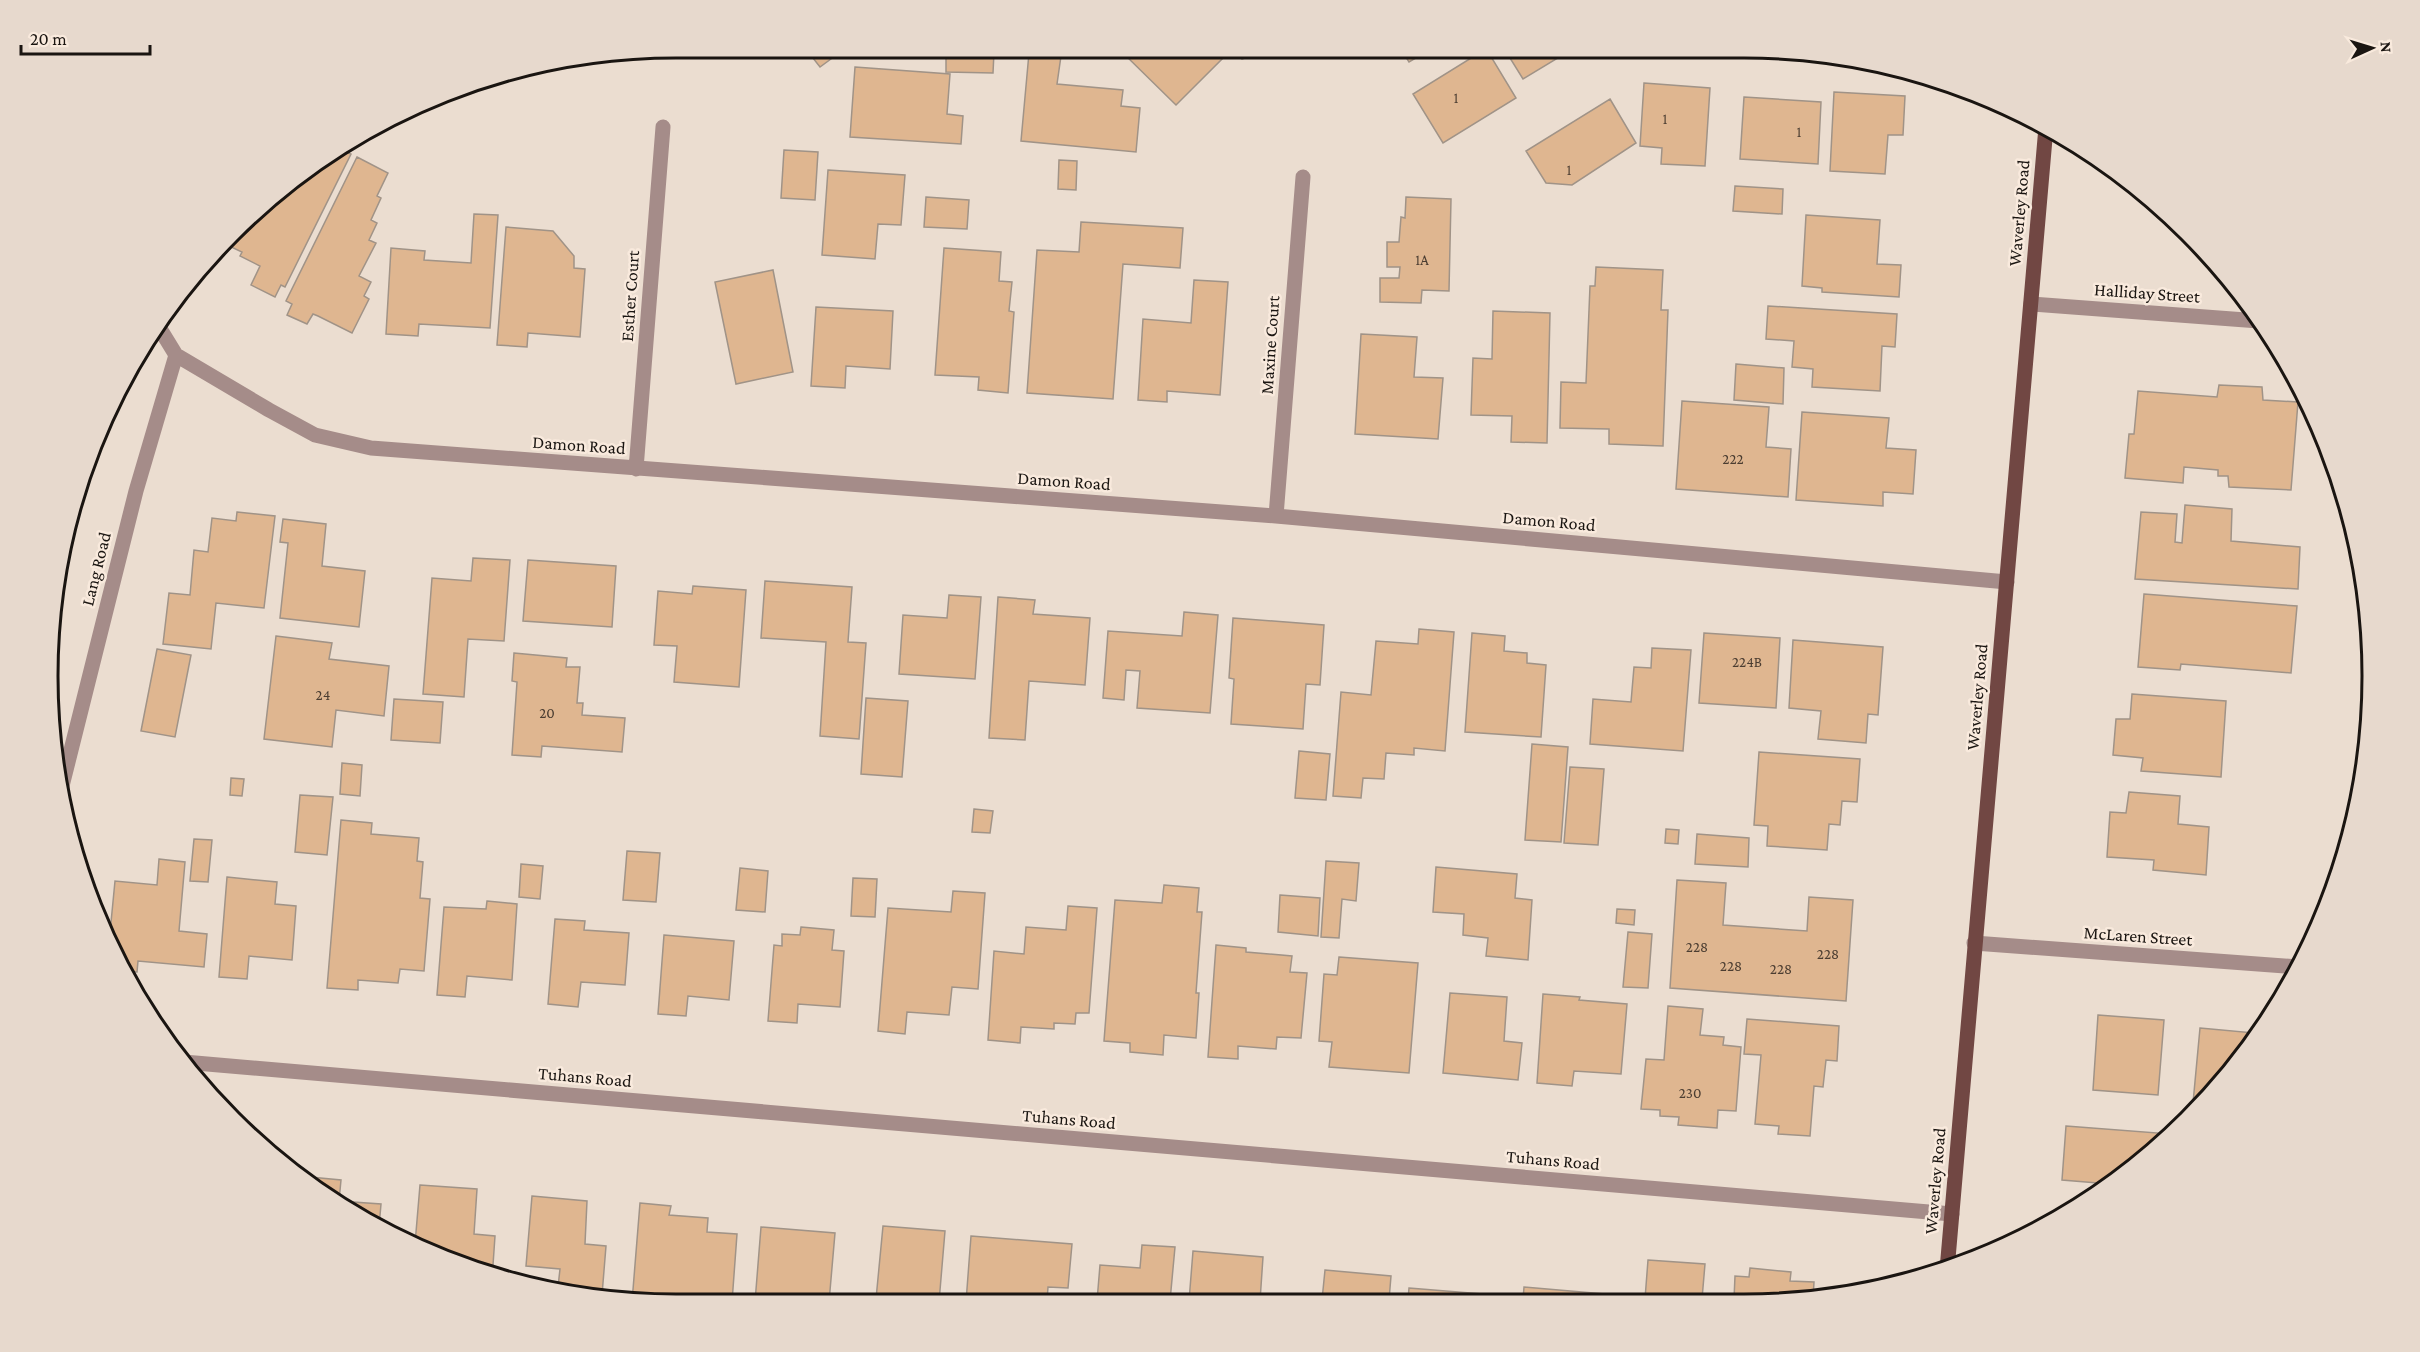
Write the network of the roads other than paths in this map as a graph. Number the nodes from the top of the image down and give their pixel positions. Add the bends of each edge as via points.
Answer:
1 (663, 127) dead end
2 (2045, 137) edge
3 (1303, 177) dead end
4 (2031, 304) junction
5 (2248, 320) edge
6 (162, 334) edge
7 (176, 355) junction
8 (636, 469) junction
9 (1276, 516) junction
10 (2007, 582) junction
11 (66, 770) edge
12 (1974, 943) junction
13 (2289, 966) edge
14 (195, 1063) edge
15 (1952, 1214) junction
16 (1948, 1259) edge

1 - 8 street, Esther Court
2 - 4 main road, Waverley Road
3 - 9 street, Maxine Court
4 - 5 street, Halliday Street
4 - 10 main road, Waverley Road
6 - 7 street, Damon Road
7 - 8 street, Damon Road via 315,435 371,448
7 - 11 street, Lang Road via 136,491
8 - 9 street, Damon Road
9 - 10 street, Damon Road
10 - 12 main road, Waverley Road
12 - 13 street, McLaren Street
12 - 15 main road, Waverley Road
14 - 15 street, Tuhans Road
15 - 16 main road, Waverley Road

